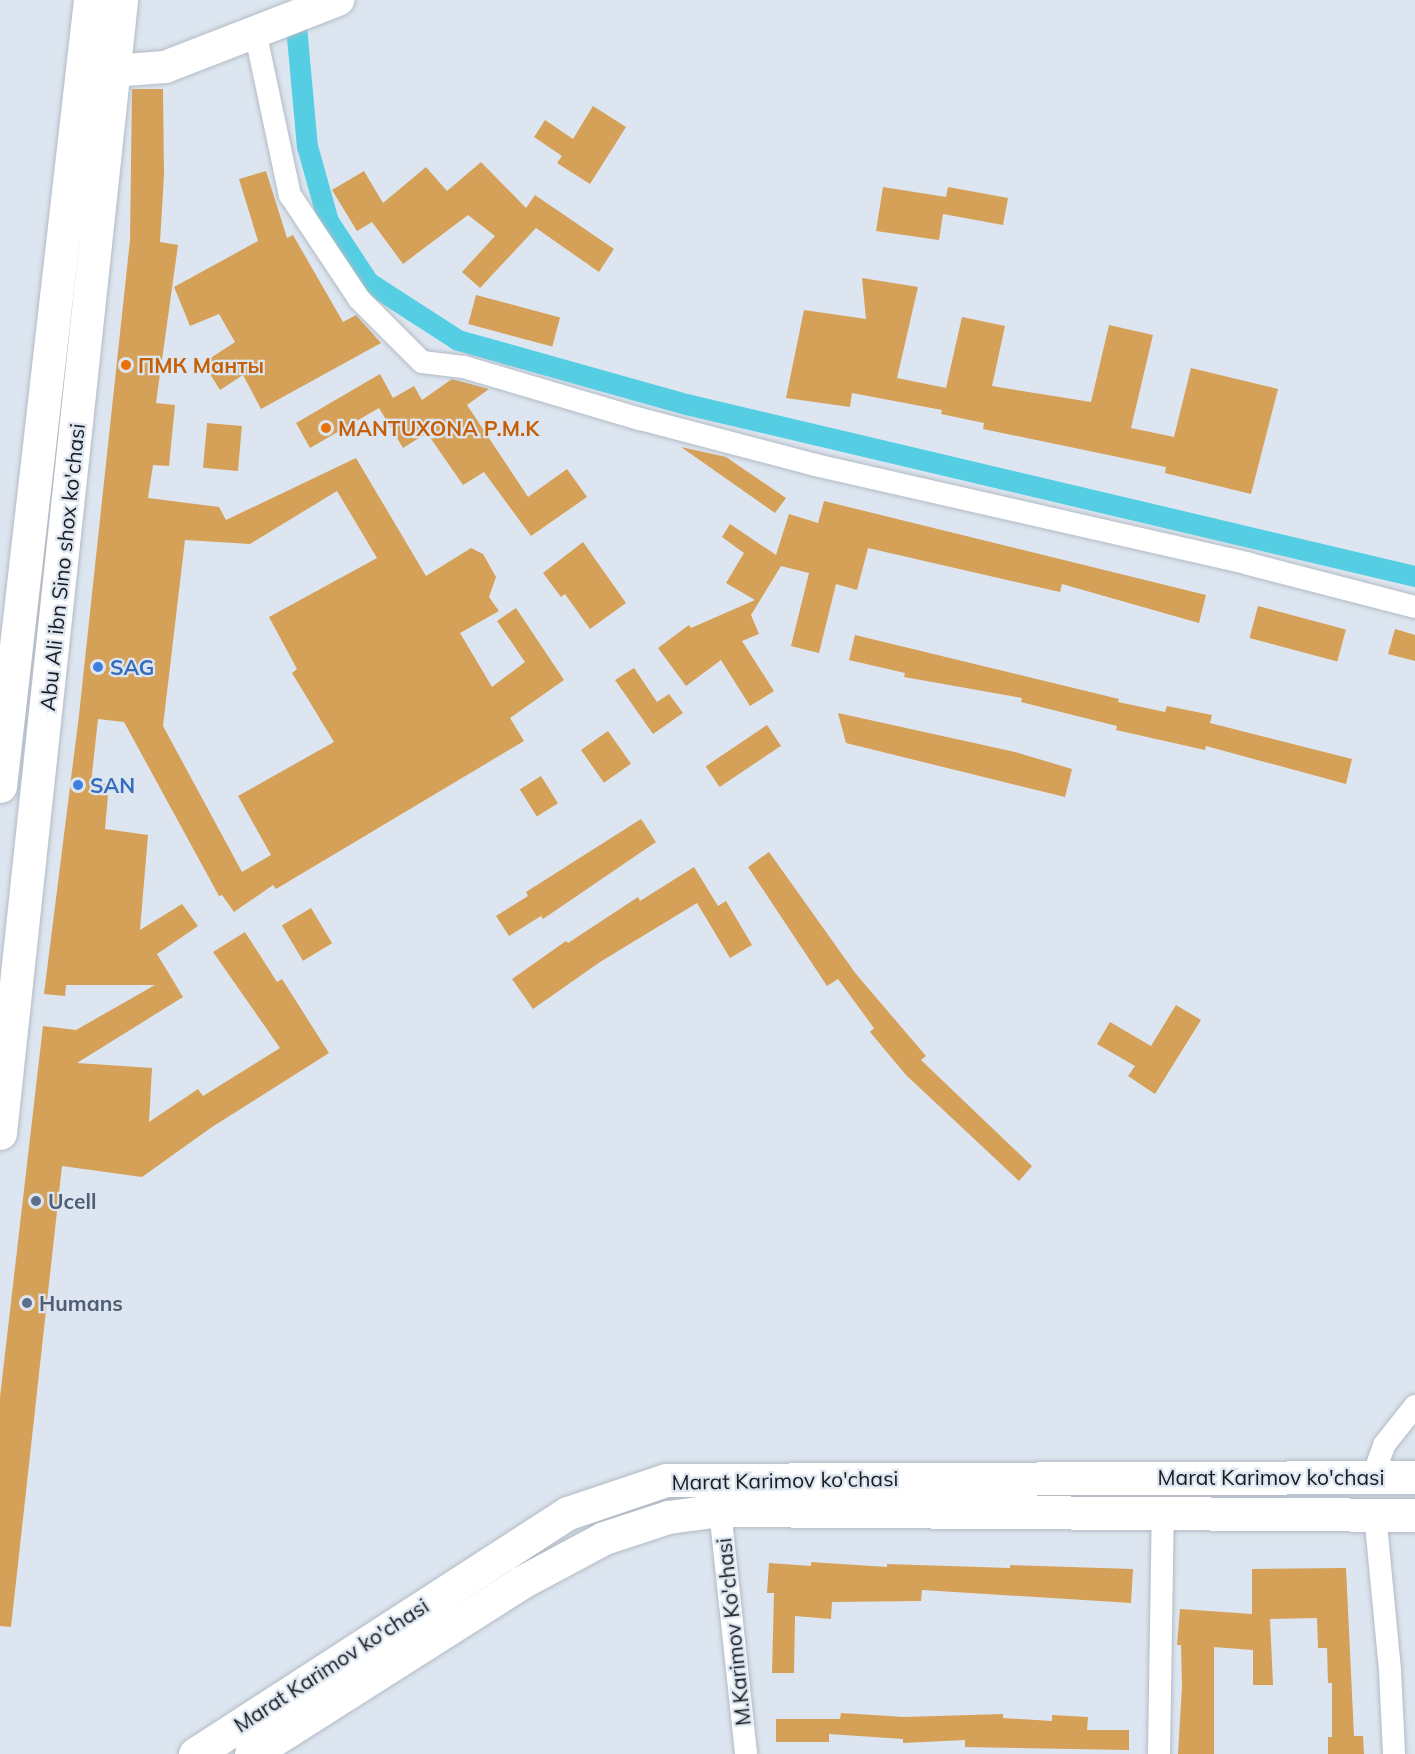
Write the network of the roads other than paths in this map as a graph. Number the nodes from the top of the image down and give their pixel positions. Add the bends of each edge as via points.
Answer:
1 (90, 0) edge
2 (121, 0) edge
3 (338, 0) edge
4 (255, 31) junction
5 (98, 70) junction
6 (1415, 607) edge
7 (0, 786) edge
8 (0, 1134) edge
9 (1415, 1406) edge
10 (1373, 1476) junction
11 (1415, 1477) edge
12 (720, 1510) junction
13 (1163, 1512) junction
14 (1375, 1514) junction
15 (1415, 1515) edge
16 (195, 1754) edge
17 (251, 1754) edge
18 (746, 1754) edge
19 (1159, 1754) edge
20 (1394, 1754) edge

1 - 5 main road, Abu Ali ibn Sino shox ko'chasi
2 - 5 main road, Abu Ali ibn Sino shox ko'chasi
3 - 4 street
4 - 5 street via 165,67
4 - 6 street via 290,195 359,299 422,362 464,367 639,419 815,465 1249,564
5 - 7 main road, Abu Ali ibn Sino shox ko'chasi
5 - 8 main road, Abu Ali ibn Sino shox ko'chasi via 86,351
9 - 10 street via 1384,1445
10 - 11 main road, Marat Karimov ko'chasi
10 - 16 main road, Marat Karimov ko'chasi via 666,1480 568,1513
12 - 13 main road, Marat Karimov ko'chasi
12 - 17 main road, Marat Karimov ko'chasi via 668,1517 604,1538 520,1583
12 - 18 street, M.Karimov Ko'chasi
13 - 14 main road, Marat Karimov ko'chasi
13 - 19 street
14 - 15 main road, Marat Karimov ko'chasi
14 - 20 street

